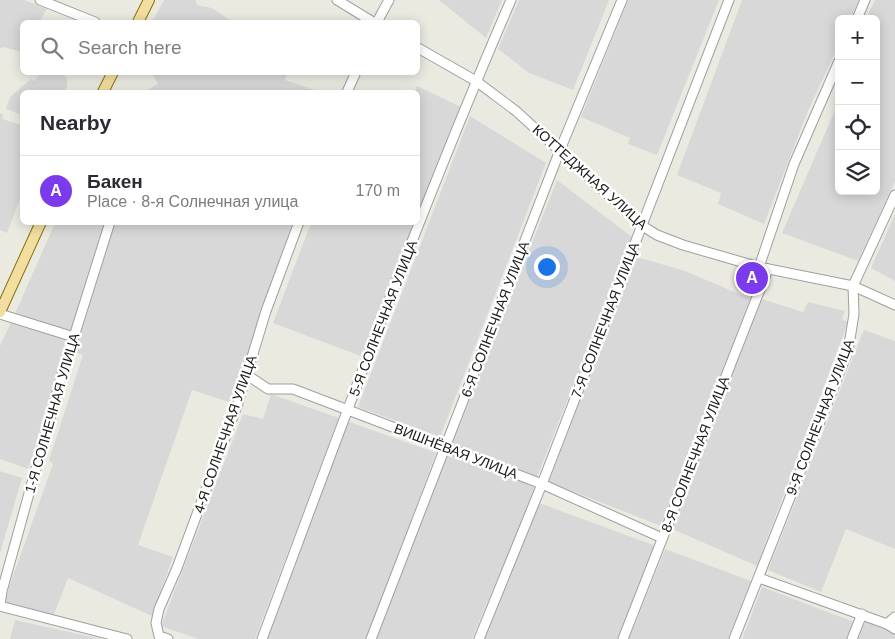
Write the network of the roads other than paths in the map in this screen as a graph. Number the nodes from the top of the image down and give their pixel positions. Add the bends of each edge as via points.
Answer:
1 (40, 0) edge
2 (149, 0) edge
3 (337, 0) edge
4 (389, 0) edge
5 (511, 0) edge
6 (622, 0) edge
7 (729, 0) edge
8 (865, 0) edge
9 (859, 15) edge
10 (90, 20) edge
11 (139, 20) edge
12 (372, 20) edge
13 (376, 20) edge
14 (420, 49) edge
15 (835, 70) edge
16 (112, 75) edge
17 (355, 75) edge
18 (476, 81) junction
19 (104, 90) edge
20 (348, 90) edge
21 (560, 150) junction
22 (895, 195) edge
23 (40, 225) edge
24 (109, 225) edge
25 (298, 225) edge
26 (420, 225) edge
27 (420, 225) edge
28 (641, 225) junction
29 (763, 268) junction
30 (853, 286) junction
31 (895, 304) edge
32 (0, 313) edge
33 (74, 337) junction
34 (247, 375) junction
35 (348, 410) junction
36 (446, 446) junction
37 (542, 484) junction
38 (662, 538) junction
39 (759, 578) junction
40 (0, 606) edge
41 (862, 614) junction
42 (895, 617) edge
43 (891, 626) edge
44 (127, 639) edge
45 (168, 639) edge
46 (262, 639) edge
47 (371, 639) edge
48 (480, 639) edge
49 (623, 639) edge
50 (734, 639) edge
51 (852, 639) edge

1 - 10 street
2 - 11 main road
3 - 12 street
4 - 13 street
5 - 18 street, 5-Я СОЛНЕЧНАЯ УЛИЦА
6 - 21 street, 6-Я СОЛНЕЧНАЯ УЛИЦА
7 - 28 street, 7-Я СОЛНЕЧНАЯ УЛИЦА
8 - 9 street
14 - 18 street, КОТТЕДЖНАЯ УЛИЦА
15 - 29 street, 8-Я СОЛНЕЧНАЯ УЛИЦА via 794,164
16 - 19 main road
17 - 20 street
18 - 21 street, КОТТЕДЖНАЯ УЛИЦА
18 - 27 street, 5-Я СОЛНЕЧНАЯ УЛИЦА
21 - 28 street, КОТТЕДЖНАЯ УЛИЦА
21 - 36 street, 6-Я СОЛНЕЧНАЯ УЛИЦА
22 - 30 street, 9-Я СОЛНЕЧНАЯ УЛИЦА
23 - 32 main road
24 - 33 street, 1-Я СОЛНЕЧНАЯ УЛИЦА
25 - 34 street, 4-Я СОЛНЕЧНАЯ УЛИЦА via 266,311
26 - 35 street, 5-Я СОЛНЕЧНАЯ УЛИЦА
28 - 29 street, КОТТЕДЖНАЯ УЛИЦА via 683,245
28 - 37 street, 7-Я СОЛНЕЧНАЯ УЛИЦА
29 - 30 street, КОТТЕДЖНАЯ УЛИЦА
29 - 38 street, 8-Я СОЛНЕЧНАЯ УЛИЦА
30 - 31 street, КОТТЕДЖНАЯ УЛИЦА
30 - 39 street, 9-Я СОЛНЕЧНАЯ УЛИЦА via 854,314 848,350
32 - 33 street
33 - 40 street, 1-Я СОЛНЕЧНАЯ УЛИЦА via 32,476
34 - 35 street, ВИШНЁВАЯ УЛИЦА via 268,389 293,389
34 - 45 street, 4-Я СОЛНЕЧНАЯ УЛИЦА via 159,609 156,623 160,636
35 - 36 street, ВИШНЁВАЯ УЛИЦА
35 - 46 street, 5-Я СОЛНЕЧНАЯ УЛИЦА
36 - 37 street, ВИШНЁВАЯ УЛИЦА
36 - 47 street, 6-Я СОЛНЕЧНАЯ УЛИЦА
37 - 38 street, ВИШНЁВАЯ УЛИЦА
37 - 48 street, 7-Я СОЛНЕЧНАЯ УЛИЦА
38 - 49 street, 8-Я СОЛНЕЧНАЯ УЛИЦА
39 - 41 street
39 - 50 street, 9-Я СОЛНЕЧНАЯ УЛИЦА
40 - 44 street
41 - 43 street
41 - 51 street
42 - 43 street

